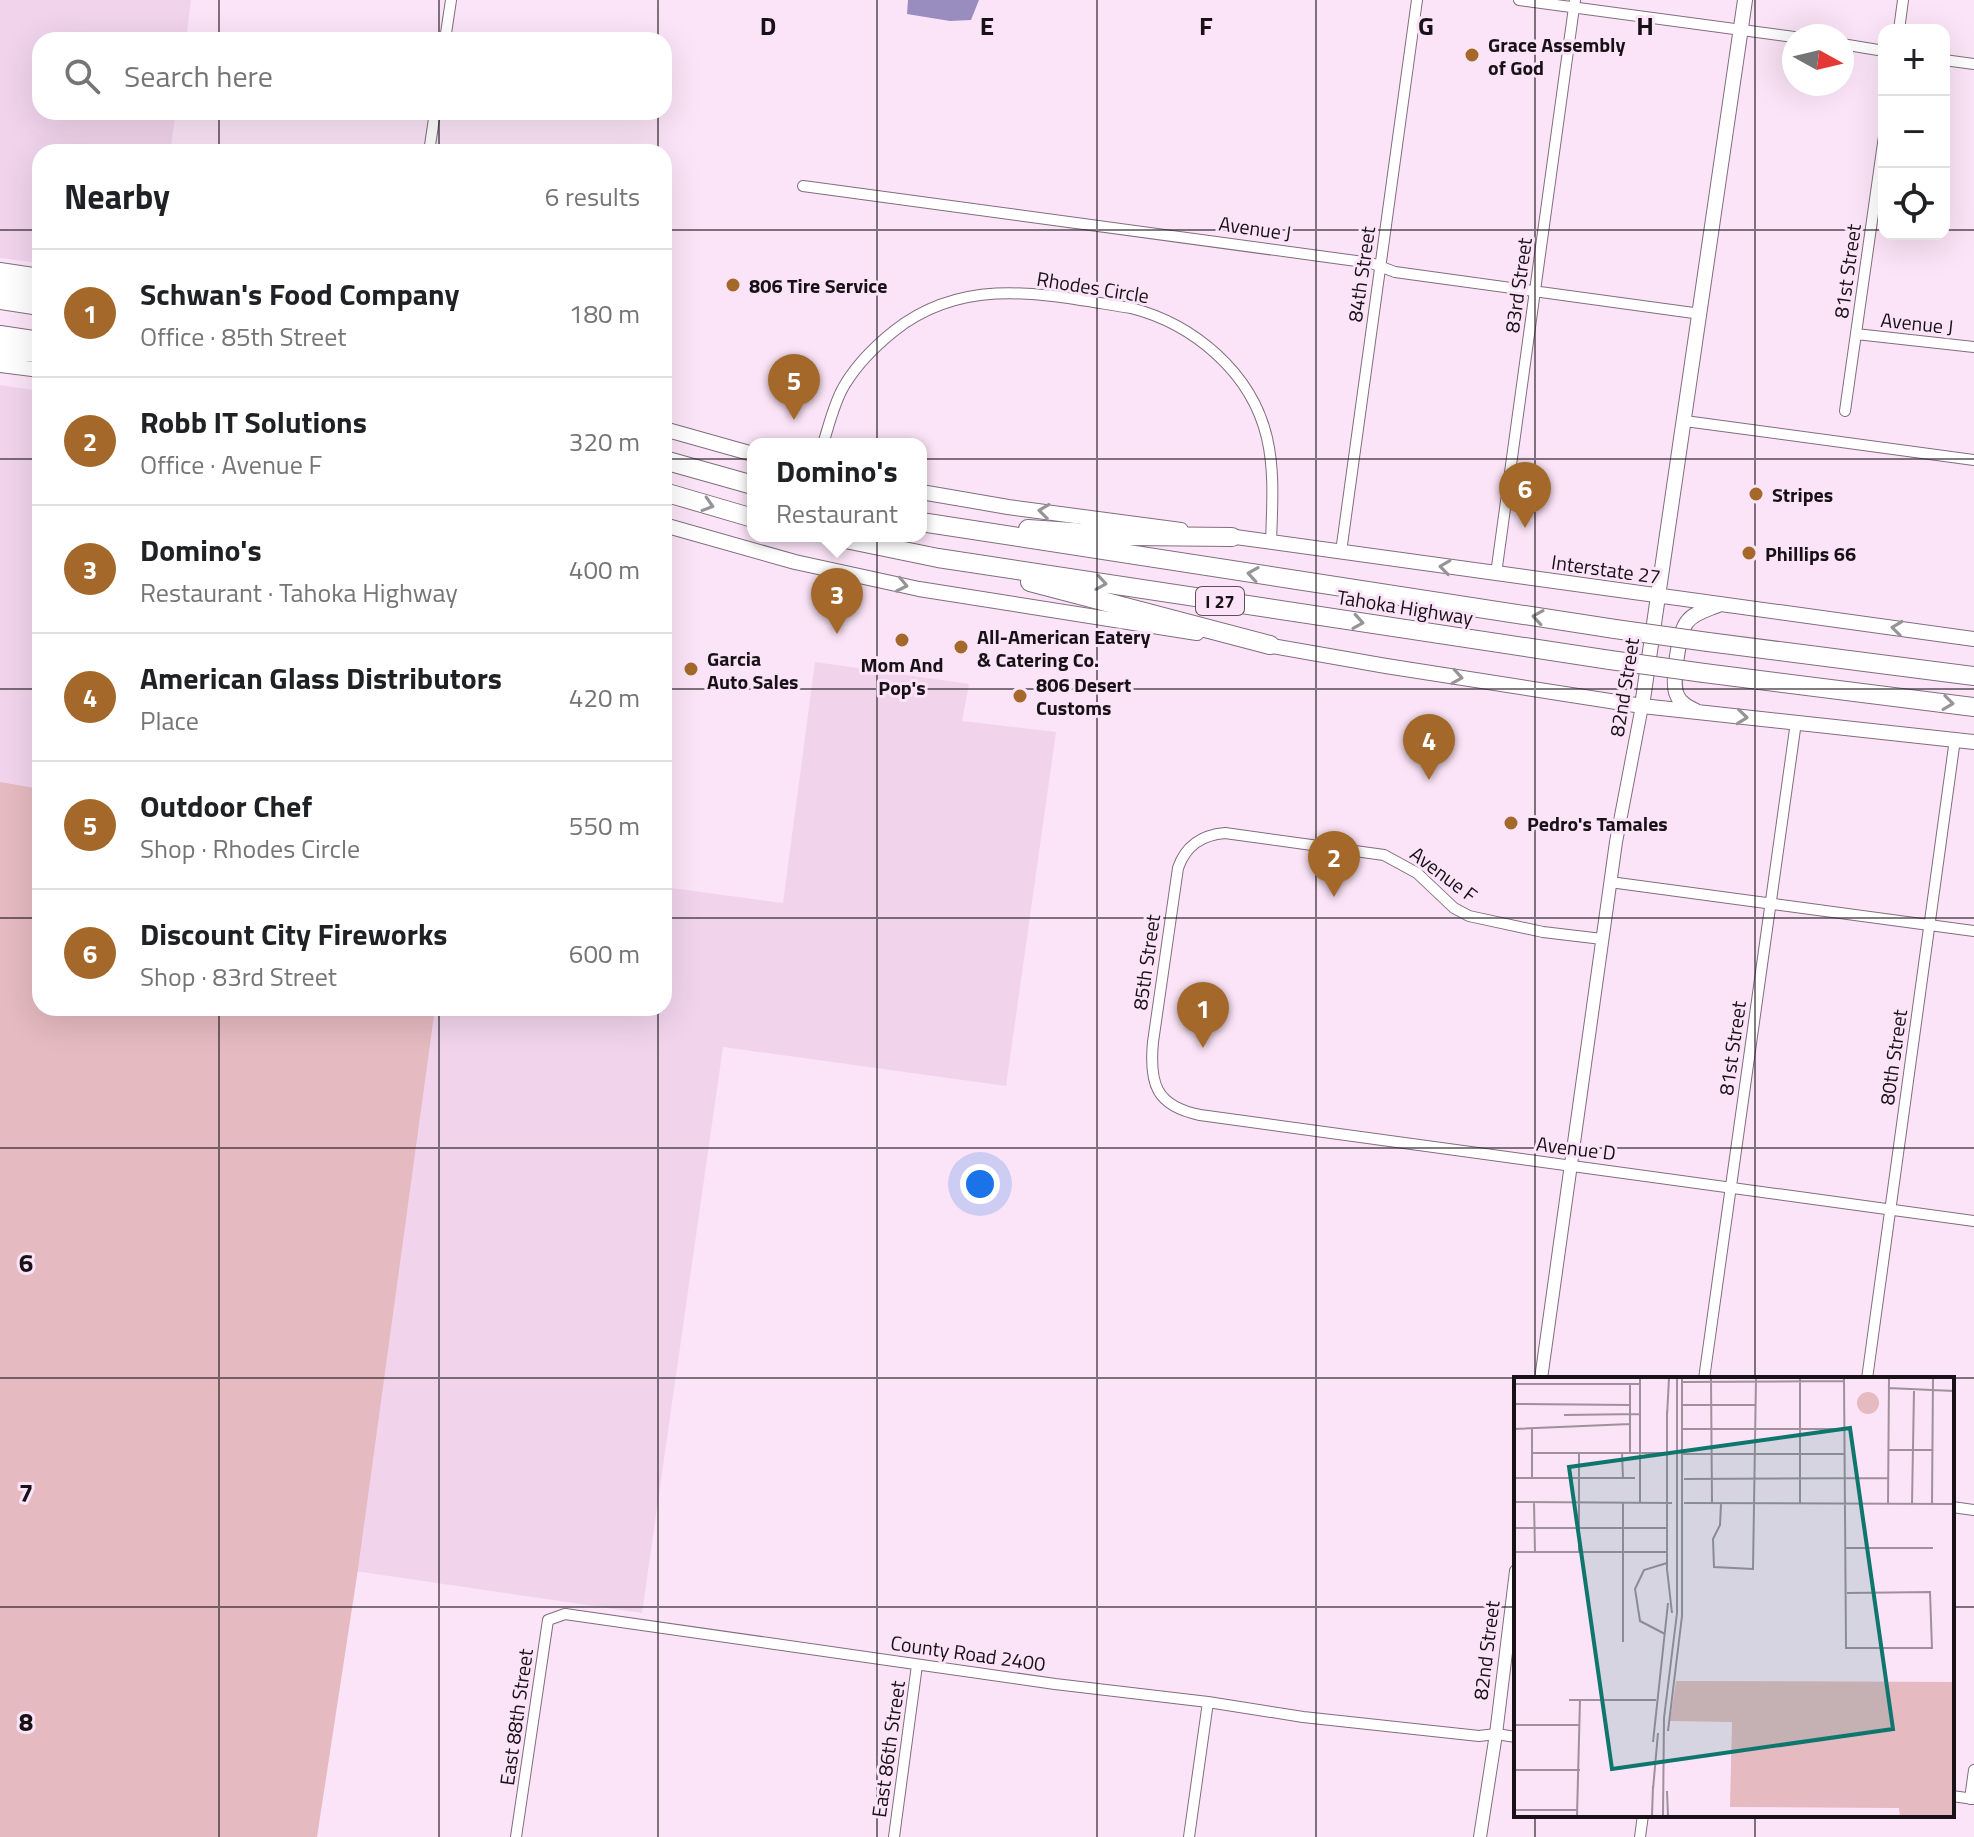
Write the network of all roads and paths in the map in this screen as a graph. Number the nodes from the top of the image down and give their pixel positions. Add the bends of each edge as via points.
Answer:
1 (451, 0) edge
2 (1417, 0) edge
3 (1519, 0) edge
4 (1745, 0) edge
5 (1903, 0) edge
6 (1575, 4) edge
7 (1900, 24) edge
8 (1741, 29) junction
9 (446, 32) edge
10 (1782, 35) edge
11 (1854, 46) edge
12 (1878, 50) edge
13 (1950, 61) edge
14 (1974, 64) edge
15 (434, 120) edge
16 (430, 144) edge
17 (1879, 168) edge
18 (803, 186) dead end
19 (1380, 267) junction
20 (0, 270) edge
21 (32, 275) edge
22 (0, 284) edge
23 (32, 290) edge
24 (1535, 292) junction
25 (0, 300) edge
26 (32, 305) edge
27 (1701, 314) junction
28 (1856, 334) junction
29 (0, 335) edge
30 (32, 340) edge
31 (1974, 347) edge
32 (0, 351) edge
33 (32, 353) edge
34 (0, 365) edge
35 (32, 369) edge
36 (1845, 411) dead end
37 (1685, 421) junction
38 (672, 431) edge
39 (825, 438) edge
40 (747, 452) edge
41 (1974, 460) edge
42 (672, 462) edge
43 (747, 483) edge
44 (927, 493) edge
45 (672, 494) edge
46 (747, 516) edge
47 (930, 524) edge
48 (672, 527) edge
49 (1232, 537) junction
50 (860, 542) edge
51 (1271, 543) junction
52 (1341, 552) junction
53 (938, 558) junction
54 (1496, 574) junction
55 (1657, 596) junction
56 (1721, 604) junction
57 (1974, 638) edge
58 (1270, 645) junction
59 (1974, 676) edge
60 (1642, 706) junction
61 (1974, 707) edge
62 (1698, 713) junction
63 (1796, 722) junction
64 (1955, 739) junction
65 (1974, 742) edge
66 (1217, 834) joint
67 (1610, 882) junction
68 (1770, 904) junction
69 (1930, 925) junction
70 (1974, 931) edge
71 (1602, 939) junction
72 (1175, 1108) joint
73 (1571, 1165) junction
74 (1731, 1187) junction
75 (1891, 1209) junction
76 (1974, 1221) edge
77 (1541, 1377) edge
78 (1704, 1377) edge
79 (1867, 1377) edge
80 (1954, 1507) edge
81 (1974, 1510) edge
82 (1514, 1587) edge
83 (565, 1614) joint
84 (917, 1665) junction
85 (1208, 1702) junction
86 (1496, 1734) junction
87 (1514, 1737) edge
88 (1974, 1770) edge
89 (1972, 1799) edge
90 (1643, 1817) edge
91 (516, 1837) edge
92 (894, 1837) edge
93 (1189, 1837) edge
94 (1480, 1837) edge
95 (1640, 1837) edge

1 - 9 street
2 - 19 street, 84th Street
3 - 6 street
4 - 8 main road, 82nd Street
5 - 7 street
6 - 8 street
6 - 24 street, 83rd Street
8 - 10 street
8 - 27 main road, 82nd Street
11 - 12 street
13 - 14 street
15 - 16 street
17 - 28 street, 81st Street
18 - 19 street, Avenue J
19 - 24 street, Avenue J
19 - 52 street, 84th Street
20 - 21 main road
22 - 23 highway
24 - 27 street, Avenue J
24 - 54 street, 83rd Street
25 - 26 highway
27 - 37 main road, 82nd Street
28 - 31 street, Avenue J
28 - 36 street, 81st Street
29 - 30 highway
32 - 33 highway
34 - 35 main road
37 - 41 street
37 - 55 main road, 82nd Street
38 - 40 main road
39 - 51 street, Rhodes Circle via 856,368 898,328 941,304 1003,293 1131,308 1186,330 1221,358 1245,388 1268,440
42 - 43 highway
49 -> 44 main road
45 -> 46 highway
47 - 49 highway
59 -> 47 highway, Tahoka Highway / I 27, bridge via 1615,629
48 -> 58 main road via 919,589
49 - 51 main road, Interstate 27
50 - 53 highway, Tahoka Highway / I 27
51 - 52 main road, Interstate 27
54 -> 52 main road, Interstate 27
53 - 58 highway
53 -> 61 highway, Tahoka Highway / I 27, bridge via 1610,660
54 - 55 main road, Interstate 27
55 - 56 main road, Interstate 27
55 - 60 main road, 82nd Street
57 -> 56 main road, Interstate 27
56 - 62 main road via 1688,620 1679,648 1676,695
58 -> 60 main road
60 - 62 main road
60 - 67 street, 82nd Street
62 -> 63 main road
63 - 64 main road
63 - 68 street, 81st Street
64 - 65 main road
64 - 69 street, 80th Street
66 - 71 street, Avenue F via 1384,855 1417,873 1469,916
66 - 72 street, 85th Street via 1194,843 1181,860 1164,961 1151,1063 1155,1085
67 - 68 street
67 - 71 street, 82nd Street
68 - 69 street
68 - 74 street, 81st Street
69 - 70 street
69 - 75 street, 80th Street
71 - 73 street, 82nd Street
72 - 73 street, Avenue D
73 - 74 street, Avenue D
73 - 77 street, 82nd Street
74 - 75 street, Avenue D
74 - 78 street, 81st Street
75 - 76 street, Avenue D
75 - 79 street, 80th Street
80 - 81 street
82 - 86 street, 82nd Street
83 - 84 street, County Road 2400
83 - 91 street, East 88th Street via 548,1620
84 - 85 street, County Road 2400
84 - 92 street, East 86th Street
85 - 86 street, County Road 2400 via 1303,1717
85 - 93 street
86 - 87 street, County Road 2400
86 - 94 street, 82nd Street
88 - 89 street
90 - 95 street

